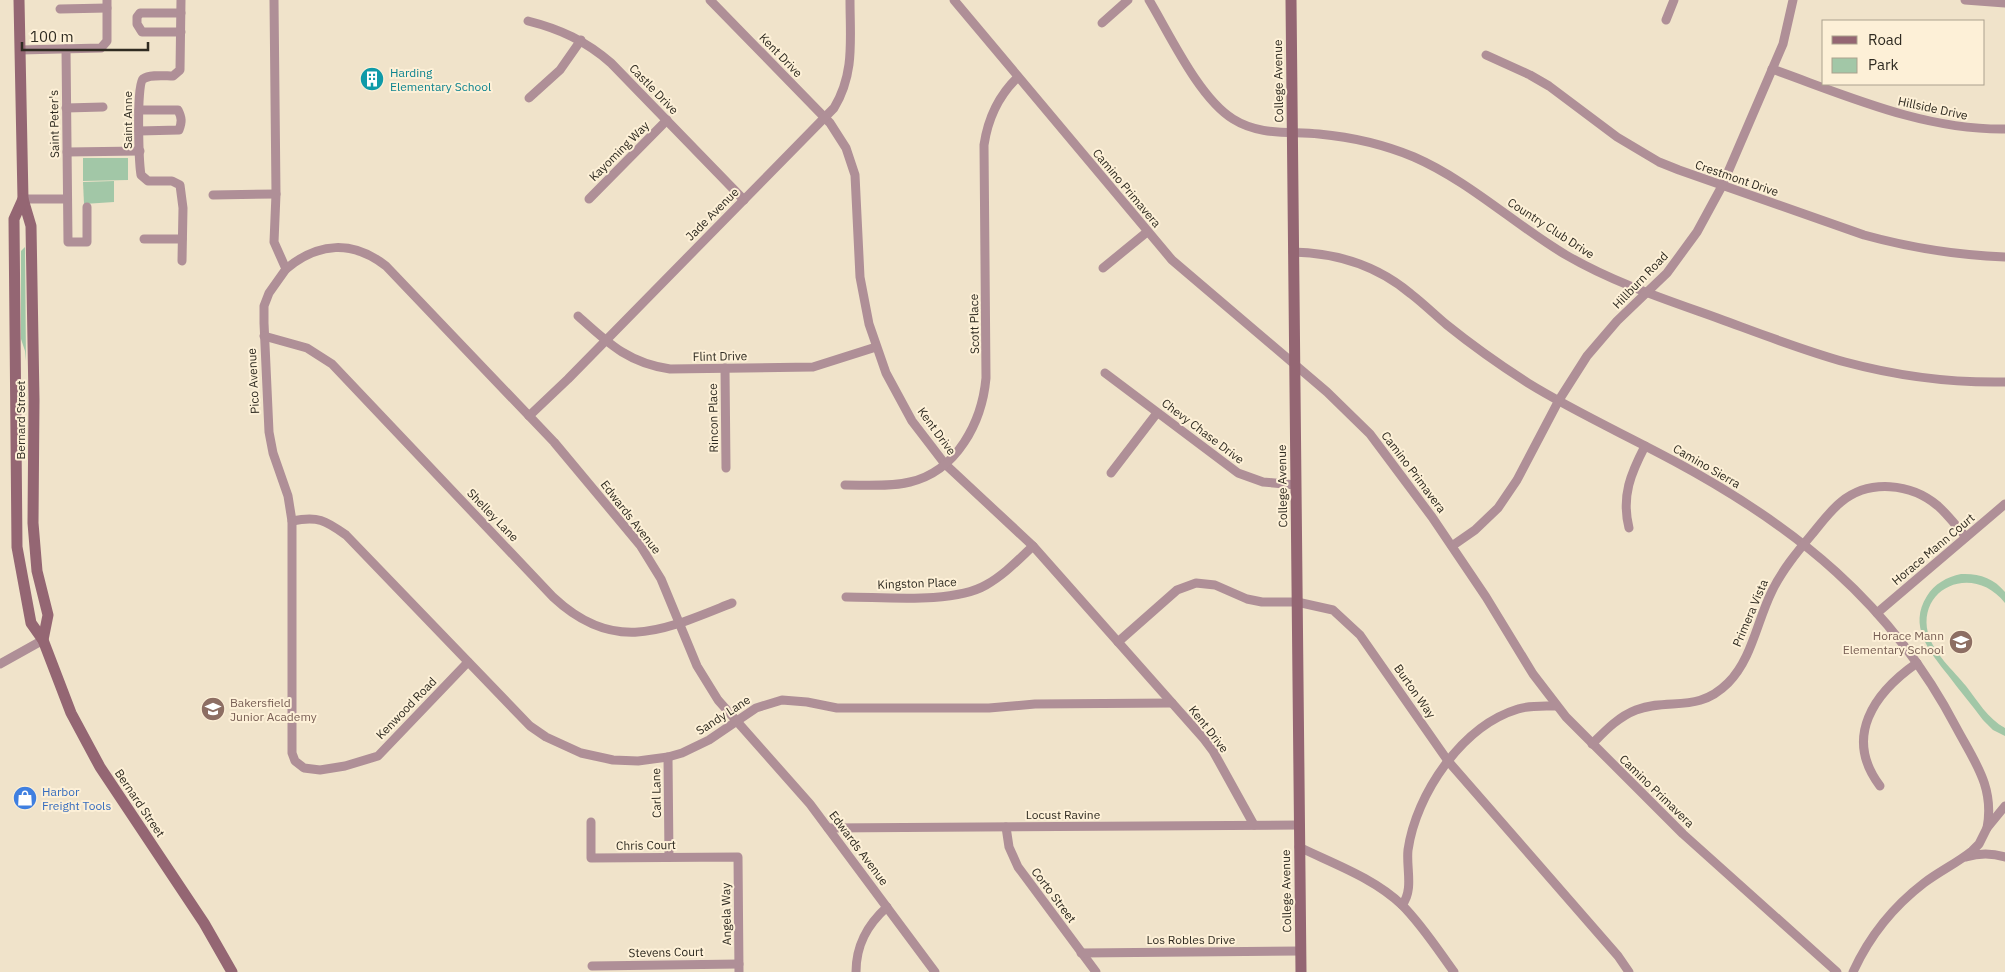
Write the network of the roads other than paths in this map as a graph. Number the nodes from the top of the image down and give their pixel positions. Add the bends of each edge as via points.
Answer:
1 (19, 0) edge
2 (180, 0) edge
3 (274, 0) edge
4 (710, 0) edge
5 (850, 0) edge
6 (954, 0) edge
7 (1128, 0) edge
8 (1149, 0) edge
9 (1291, 0) edge
10 (1674, 0) edge
11 (1794, 0) edge
12 (1965, 0) edge
13 (2005, 3) edge
14 (107, 4) edge
15 (60, 9) dead end
16 (181, 13) junction
17 (528, 20) dead end
18 (1666, 20) dead end
19 (1102, 22) dead end
20 (181, 32) junction
21 (581, 40) junction
22 (66, 49) junction
23 (20, 50) junction
24 (1486, 55) dead end
25 (1772, 70) junction
26 (1018, 77) junction
27 (529, 98) dead end
28 (103, 107) dead end
29 (66, 108) junction
30 (139, 110) junction
31 (825, 118) junction
32 (667, 120) junction
33 (2005, 130) edge
34 (139, 131) junction
35 (1292, 133) junction
36 (140, 151) junction
37 (67, 152) junction
38 (1722, 186) junction
39 (212, 194) dead end
40 (276, 194) junction
41 (23, 199) junction
42 (67, 199) junction
43 (589, 199) dead end
44 (744, 200) junction
45 (86, 207) dead end
46 (1147, 232) junction
47 (144, 239) dead end
48 (182, 239) junction
49 (1293, 252) junction
50 (2005, 256) edge
51 (182, 261) dead end
52 (1103, 268) dead end
53 (286, 269) junction
54 (1647, 293) junction
55 (578, 316) dead end
56 (264, 336) junction
57 (606, 340) junction
58 (876, 347) junction
59 (1294, 364) junction
60 (725, 368) junction
61 (1105, 373) dead end
62 (2005, 382) edge
63 (1559, 400) junction
64 (1157, 413) junction
65 (529, 416) junction
66 (1645, 446) junction
67 (945, 464) junction
68 (726, 468) dead end
69 (1111, 473) dead end
70 (845, 485) dead end
71 (1296, 485) junction
72 (2005, 504) edge
73 (292, 521) junction
74 (1629, 528) dead end
75 (1966, 537) junction
76 (1804, 544) junction
77 (1033, 546) junction
78 (1452, 546) junction
79 (846, 597) dead end
80 (1297, 602) junction
81 (732, 603) dead end
82 (1877, 613) junction
83 (680, 624) junction
84 (43, 640) junction
85 (1118, 642) junction
86 (468, 662) junction
87 (1917, 663) junction
88 (0, 664) edge
89 (1172, 703) junction
90 (1556, 706) junction
91 (736, 721) junction
92 (1592, 744) junction
93 (668, 758) junction
94 (1448, 761) junction
95 (299, 765) joint
96 (1880, 786) dead end
97 (2005, 806) edge
98 (591, 822) dead end
99 (1254, 825) junction
100 (1299, 825) junction
101 (1006, 827) junction
102 (828, 828) junction
103 (1987, 828) junction
104 (1299, 847) junction
105 (669, 857) junction
106 (738, 857) joint
107 (2005, 857) edge
108 (1964, 858) junction
109 (1402, 905) junction
110 (887, 907) junction
111 (1300, 951) junction
112 (1081, 952) junction
113 (592, 966) dead end
114 (739, 968) edge
115 (232, 972) edge
116 (856, 972) edge
117 (935, 972) edge
118 (1096, 972) edge
119 (1300, 972) edge
120 (1454, 972) edge
121 (1629, 972) edge
122 (1837, 972) edge
123 (1853, 972) edge

1 - 23 street, Bernard Street
2 - 16 street, Saint Anne
3 - 40 street
4 - 31 street, Kent Drive
5 - 31 street, Jade Avenue via 850,67 841,96
6 - 26 street, Camino Primavera
7 - 19 street
8 - 35 street, Country Club Drive via 1204,92 1222,111 1234,120 1260,130
9 - 35 street, College Avenue
10 - 18 street
11 - 25 street, Hillburn Road via 1789,25
12 - 13 street
14 - 15 street
14 - 22 street via 105,45 97,49
16 - 20 street, Saint Anne
16 - 20 street via 140,13 137,24 142,32
17 - 21 street, Castle Drive
20 - 30 street, Saint Anne via 180,70 174,76 142,80 139,84
21 - 27 street via 560,70
21 - 32 street, Castle Drive via 611,63
22 - 23 street
22 - 29 street, Saint Peter's
23 - 41 street, Bernard Street
24 - 38 street, Crestmont Drive via 1549,86 1635,149
25 - 33 street, Hillside Drive via 1913,118 1967,128
25 - 38 street, Hillburn Road
26 - 46 street, Camino Primavera
26 - 67 street, Scott Place via 996,104 984,145 985,393 967,438
28 - 29 street
29 - 37 street, Saint Peter's
30 - 34 street, Saint Anne
30 - 34 street via 178,110 181,122 179,130
31 - 44 street, Jade Avenue
31 - 58 street, Kent Drive via 846,148 855,175 860,277
32 - 43 street, Kayoming Way
32 - 44 street, Castle Drive
34 - 36 street, Saint Anne
35 - 49 street, College Avenue
35 - 54 street, Country Club Drive via 1342,136 1413,157 1460,182 1564,254
36 - 37 street
36 - 48 street, Saint Anne via 143,179 172,181 180,185
37 - 42 street, Saint Peter's
38 - 50 street, Crestmont Drive via 1894,244 1955,254
38 - 54 street, Hillburn Road via 1689,245
39 - 40 street
40 - 53 street via 274,242
41 - 42 street
41 - 84 street, Bernard Street via 31,226 33,523 37,571 48,616
41 - 84 street, Bernard Street via 14,219 18,547 31,622
42 - 45 street, Saint Peter's via 68,242 87,242
44 - 57 street, Jade Avenue
46 - 52 street
46 - 59 street, Camino Primavera via 1172,260
47 - 48 street
48 - 51 street
49 - 59 street, College Avenue
49 - 63 street, Camino Sierra via 1343,258 1379,272 1411,293 1479,350
53 - 56 street, Pico Avenue via 264,306
53 - 65 street, Edwards Avenue via 306,255 328,248 354,249 377,259
54 - 62 street, Country Club Drive via 1845,362 1952,381
54 - 63 street, Hillburn Road via 1601,338
55 - 57 street, Flint Drive
56 - 73 street, Pico Avenue via 269,432
56 - 83 street, Shelley Lane via 307,348 332,364 554,597 576,615 603,627 632,632
57 - 60 street, Flint Drive via 628,357 654,367
57 - 65 street, Jade Avenue
58 - 60 street, Flint Drive via 813,366
58 - 67 street, Kent Drive via 893,388 912,421
59 - 71 street, College Avenue
59 - 78 street, Camino Primavera via 1370,434
60 - 68 street, Rincon Place
61 - 64 street, Chevy Chase Drive
63 - 66 street, Camino Sierra
63 - 78 street, Hillburn Road via 1510,493 1487,519
64 - 69 street
64 - 71 street, Chevy Chase Drive via 1238,473 1263,482
65 - 83 street, Edwards Avenue via 640,545 661,579
66 - 74 street via 1626,491
66 - 76 street, Camino Sierra via 1721,487
67 - 70 street, Scott Place via 910,483
67 - 77 street, Kent Drive
71 - 80 street, College Avenue
72 - 75 street, Horace Mann Court
73 - 86 street, Sandy Lane via 311,517 346,535
73 - 95 street, Pico Avenue via 292,753
75 - 76 street, Primera Vista via 1928,498 1904,488 1877,487 1842,500
75 - 82 street, Horace Mann Court
76 - 82 street, Camino Sierra
76 - 92 street, Primera Vista via 1778,579 1743,662 1728,683 1707,698 1694,702 1635,710 1615,722
77 - 79 street, Kingston Place via 997,578 964,594
77 - 85 street, Kent Drive
78 - 90 street, Camino Primavera
80 - 85 street, Burton Way via 1262,602 1215,585 1196,583 1177,590
80 - 94 street, Burton Way via 1333,610 1360,635
80 - 100 street, College Avenue
81 - 83 street, Shelley Lane
82 - 87 street, Camino Sierra
83 - 91 street, Edwards Avenue via 706,684
84 - 88 street
84 - 115 street, Bernard Street via 82,736 204,923
85 - 89 street, Kent Drive
86 - 93 street, Sandy Lane via 530,726 563,746 581,754 613,760
86 - 95 street, Kenwood Road via 378,756 328,769 311,770
87 - 96 street via 1889,684 1874,705 1864,731 1867,766
87 - 103 street, Camino Sierra via 1951,717 1984,780 1990,803
89 - 91 street, Sandy Lane via 837,708 782,700 756,708
89 - 99 street, Kent Drive via 1213,751
90 - 92 street, Camino Primavera
90 - 94 street via 1527,707 1507,714 1474,735
91 - 93 street, Sandy Lane via 709,740
91 - 102 street, Edwards Avenue
92 - 122 street, Camino Primavera via 1683,834
93 - 105 street, Carl Lane
94 - 109 street via 1434,780 1417,815 1408,850 1409,891
94 - 121 street, Burton Way
97 - 103 street
98 - 105 street, Chris Court via 591,858
99 - 100 street, Locust Ravine
99 - 101 street, Locust Ravine
100 - 104 street, College Avenue
101 - 102 street, Locust Ravine
101 - 112 street, Corto Street via 1009,847 1018,868
102 - 110 street, Edwards Avenue
103 - 108 street via 1979,844
104 - 109 street via 1381,888
104 - 111 street, College Avenue
105 - 106 street, Chris Court
106 - 114 street, Angela Way
107 - 108 street via 1980,854
108 - 123 street via 1923,883 1891,914 1866,947
109 - 120 street
110 - 116 street via 863,937
110 - 117 street, Edwards Avenue
111 - 112 street, Los Robles Drive
111 - 119 street, College Avenue
112 - 118 street, Corto Street
113 - 114 street, Stevens Court

